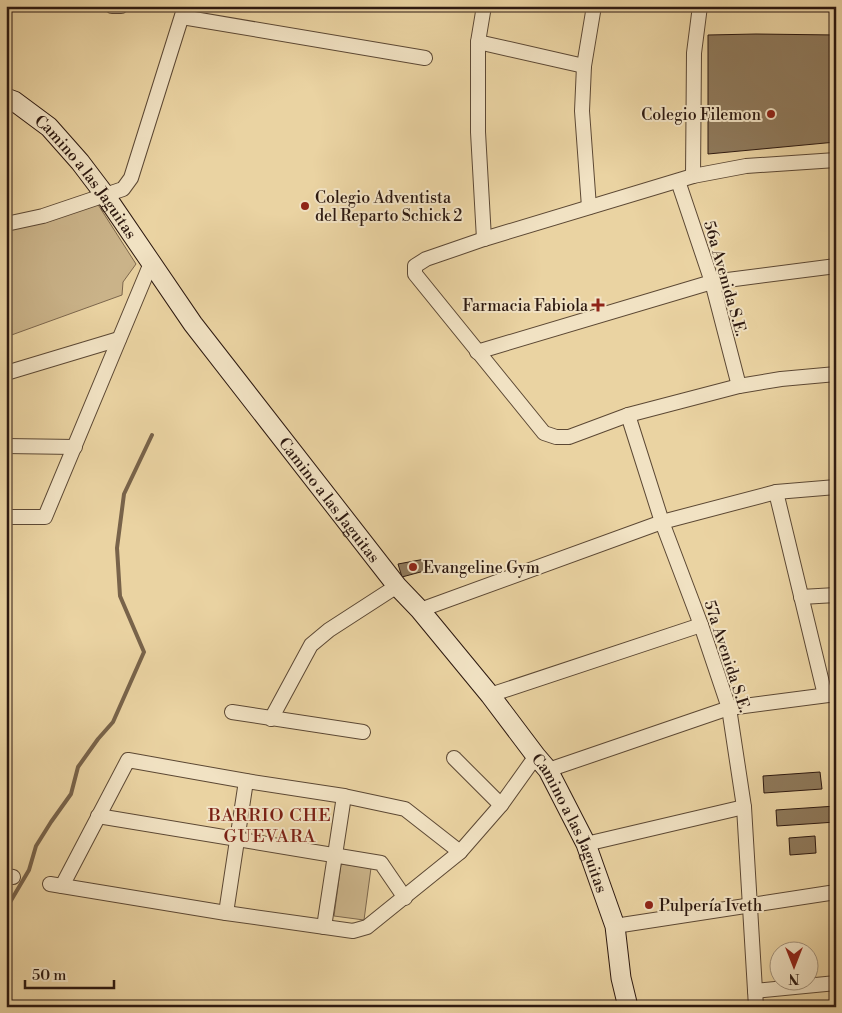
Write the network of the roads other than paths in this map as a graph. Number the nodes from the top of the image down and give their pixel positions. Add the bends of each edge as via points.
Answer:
1 (112, 6) edge
2 (121, 6) edge
3 (484, 6) edge
4 (594, 6) edge
5 (700, 6) edge
6 (183, 11) edge
7 (478, 42) junction
8 (425, 58) dead end
9 (584, 66) junction
10 (6, 98) edge
11 (836, 160) edge
12 (692, 176) junction
13 (678, 181) junction
14 (106, 196) junction
15 (589, 207) junction
16 (6, 224) edge
17 (484, 239) junction
18 (151, 263) junction
19 (836, 266) edge
20 (712, 282) junction
21 (119, 339) junction
22 (478, 352) junction
23 (6, 373) edge
24 (836, 374) edge
25 (738, 386) junction
26 (628, 415) junction
27 (6, 446) edge
28 (75, 448) junction
29 (836, 486) edge
30 (776, 492) junction
31 (6, 517) edge
32 (662, 522) junction
33 (397, 586) junction
34 (836, 595) edge
35 (801, 597) junction
36 (420, 610) junction
37 (701, 625) junction
38 (830, 694) edge
39 (490, 695) junction
40 (730, 708) junction
41 (232, 712) dead end
42 (271, 719) junction
43 (363, 732) dead end
44 (454, 758) dead end
45 (542, 763) junction
46 (246, 781) junction
47 (344, 796) junction
48 (501, 804) junction
49 (744, 807) junction
50 (98, 816) junction
51 (238, 839) junction
52 (586, 844) junction
53 (460, 852) junction
54 (336, 856) junction
55 (836, 892) edge
56 (405, 898) junction
57 (750, 904) junction
58 (226, 913) junction
59 (615, 926) junction
60 (324, 927) junction
61 (836, 982) edge
62 (755, 991) junction
63 (628, 1007) edge
64 (756, 1007) edge

1 - 2 street
3 - 7 street
4 - 9 street
5 - 12 street via 694,53
6 - 8 street
6 - 14 street via 131,178 123,189
7 - 9 street
7 - 17 street via 478,132
9 - 15 street via 582,110
10 - 14 street, Camino a las Jaguitas via 49,127
11 - 12 street via 746,166
12 - 13 street
13 - 15 street
13 - 20 street, 56a Avenida S.E.
14 - 16 street via 44,216
14 - 18 street, Camino a las Jaguitas
15 - 17 street
17 - 22 street via 426,259 415,266 416,274
18 - 21 street
18 - 33 street, Camino a las Jaguitas via 192,324
19 - 20 street
20 - 22 street
20 - 25 street, 56a Avenida S.E.
21 - 23 street
21 - 28 street
22 - 26 street via 544,433 569,438
24 - 25 street
25 - 26 street
26 - 32 street, 57a Avenida S.E.
27 - 28 street
28 - 31 street via 45,517
29 - 30 street
30 - 32 street
30 - 35 street
32 - 36 street
32 - 37 street, 57a Avenida S.E.
33 - 36 street, Camino a las Jaguitas
33 - 42 street via 329,630 311,646
34 - 35 street
35 - 38 street
36 - 39 street, Camino a las Jaguitas
37 - 39 street
37 - 40 street, 57a Avenida S.E.
38 - 40 street
39 - 45 street, Camino a las Jaguitas
40 - 45 street
40 - 49 street, 57a Avenida S.E.
41 - 42 street
42 - 43 street
44 - 48 street
45 - 48 street
45 - 52 street, Camino a las Jaguitas
46 - 47 street
46 - 50 street via 128,760
46 - 51 street
47 - 53 street via 409,811
47 - 54 street
48 - 53 street
49 - 52 street
49 - 57 street, 57a Avenida S.E.
50 - 51 street
50 - 58 street via 56,885
51 - 54 street
51 - 58 street
52 - 59 street, Camino a las Jaguitas
53 - 56 street
54 - 56 street via 381,863
54 - 60 street
55 - 57 street
56 - 60 street via 367,927 353,931
57 - 59 street
57 - 62 street, 57a Avenida S.E.
58 - 60 street
59 - 63 street, Camino a las Jaguitas
61 - 62 street
62 - 64 street, 57a Avenida S.E.

